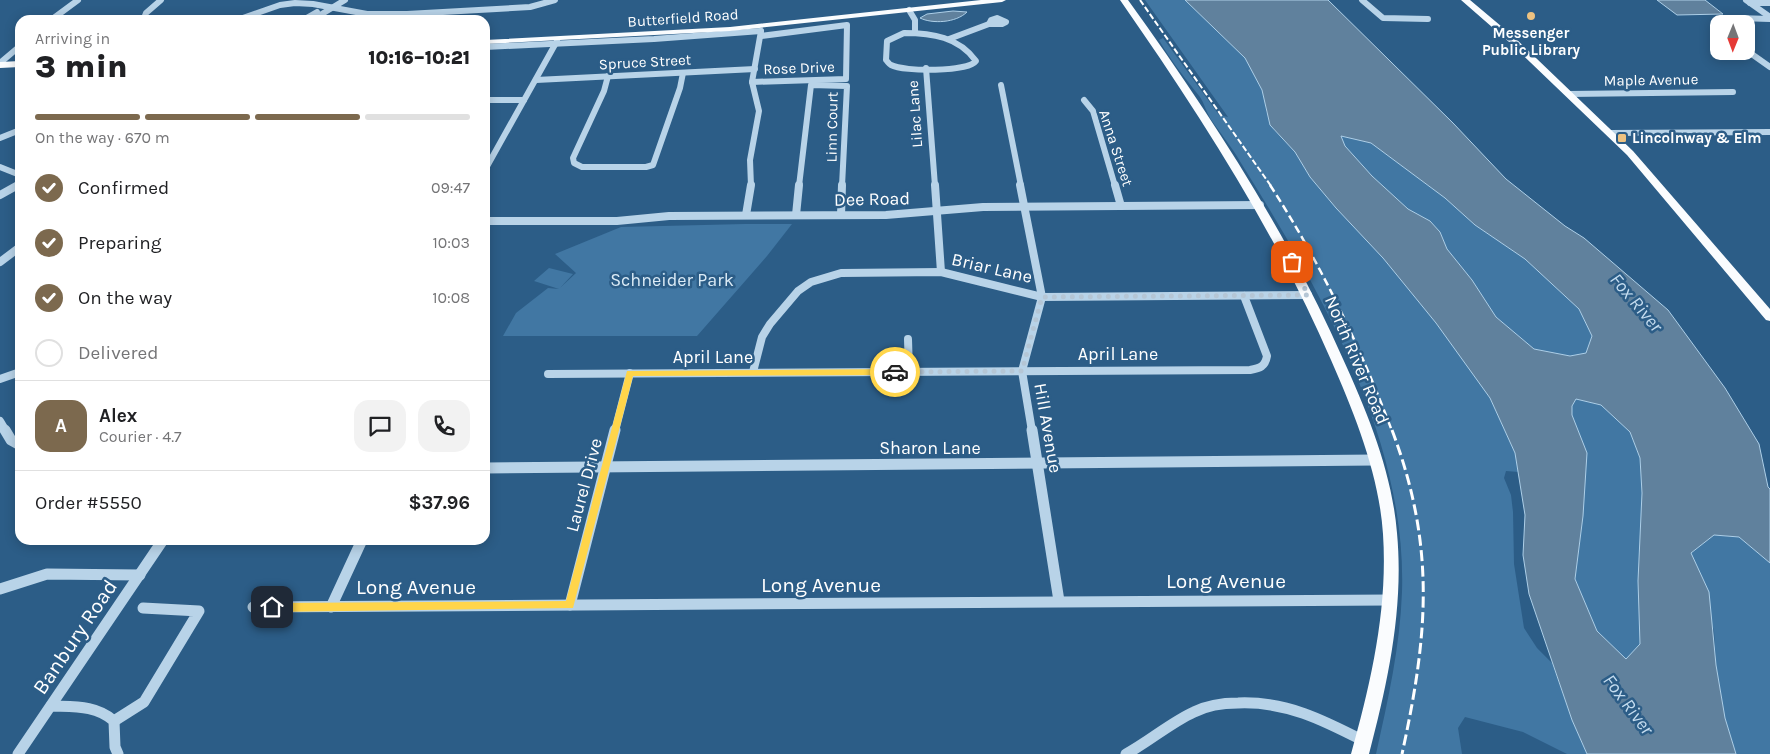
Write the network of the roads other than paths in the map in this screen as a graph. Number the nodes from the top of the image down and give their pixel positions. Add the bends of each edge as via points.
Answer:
1 (78, 0) edge
2 (161, 0) edge
3 (345, 0) edge
4 (1002, 0) edge
5 (1124, 0) edge
6 (1362, 0) edge
7 (1465, 0) edge
8 (1748, 1) edge
9 (554, 3) edge
10 (1770, 3) edge
11 (331, 7) junction
12 (910, 10) junction
13 (58, 15) edge
14 (145, 15) edge
15 (252, 15) edge
16 (312, 15) edge
17 (321, 15) edge
18 (1770, 18) edge
19 (1428, 19) dead end
20 (1755, 19) edge
21 (989, 24) dead end
22 (761, 31) junction
23 (915, 32) junction
24 (949, 39) junction
25 (490, 42) edge
26 (557, 42) junction
27 (490, 47) edge
28 (15, 50) edge
29 (1755, 56) edge
30 (0, 64) edge
31 (15, 64) edge
32 (1770, 67) edge
33 (926, 68) junction
34 (755, 69) junction
35 (683, 72) junction
36 (608, 76) junction
37 (846, 79) joint
38 (536, 80) junction
39 (752, 82) junction
40 (1002, 84) dead end
41 (1733, 92) dead end
42 (1568, 94) junction
43 (490, 100) edge
44 (524, 100) junction
45 (1084, 100) dead end
46 (15, 132) edge
47 (1770, 132) edge
48 (1610, 133) junction
49 (0, 138) edge
50 (490, 152) edge
51 (495, 152) junction
52 (490, 161) edge
53 (0, 167) edge
54 (15, 173) edge
55 (15, 187) edge
56 (0, 195) edge
57 (1260, 205) junction
58 (1121, 206) junction
59 (1025, 207) junction
60 (936, 211) junction
61 (841, 214) junction
62 (796, 215) junction
63 (746, 216) junction
64 (490, 221) edge
65 (15, 251) edge
66 (0, 262) edge
67 (941, 272) junction
68 (1308, 295) junction
69 (1244, 296) junction
70 (1042, 297) junction
71 (1770, 317) edge
72 (908, 340) dead end
73 (1022, 371) junction
74 (753, 372) junction
75 (909, 372) junction
76 (15, 374) edge
77 (548, 374) dead end
78 (630, 374) junction
79 (0, 379) edge
80 (0, 421) edge
81 (15, 442) edge
82 (1375, 460) junction
83 (1037, 463) junction
84 (607, 466) junction
85 (490, 468) edge
86 (160, 545) edge
87 (360, 545) edge
88 (140, 575) junction
89 (0, 589) edge
90 (1390, 600) junction
91 (1059, 601) junction
92 (570, 605) junction
93 (253, 607) dead end
94 (331, 607) junction
95 (144, 608) dead end
96 (51, 706) junction
97 (114, 721) junction
98 (1362, 747) edge
99 (18, 754) edge
100 (118, 754) edge
101 (1126, 754) edge

1 - 13 street
2 - 14 street
3 - 11 street
4 - 12 main road, Butterfield Road
5 - 57 main road, North River Road
6 - 19 street via 1384,18
7 - 42 main road
8 - 10 street
8 - 18 street
9 - 11 street via 388,14
11 - 15 street via 306,2 289,3
11 - 16 street
11 - 17 street
12 - 22 main road, Butterfield Road
12 - 23 street via 915,20
18 - 20 street
21 - 24 street
22 - 26 main road, Butterfield Road
22 - 34 street
22 - 37 street, Butterfield Road via 848,25
23 - 24 street via 940,34
23 - 33 street, Lilac Lane via 887,40 886,60 900,68
24 - 33 street via 973,55 974,64 965,68
25 - 26 main road, Butterfield Road
26 - 27 street
26 - 38 street
28 - 30 street
29 - 32 street
30 - 31 main road
33 - 60 street, Lilac Lane
34 - 35 street, Spruce Street
34 - 39 street
35 - 36 street, Spruce Street
35 - 36 street via 655,160 646,168 586,167 574,163 573,158
36 - 38 street, Spruce Street
37 - 39 street, Rose Drive
38 - 44 street
39 - 63 street via 758,111
40 - 59 street, Hill Avenue
41 - 42 street, Maple Avenue
42 - 48 main road
43 - 44 street
44 - 51 street
45 - 58 street, Anna Street via 1093,111
46 - 49 street
47 - 48 street
48 - 71 main road via 1651,175
50 - 51 street
51 - 52 street
53 - 54 street
55 - 56 street
57 - 58 street, Dee Road
57 - 68 main road, North River Road
58 - 59 street, Dee Road
59 - 60 street, Dee Road
59 - 70 street, Hill Avenue
60 - 61 street, Dee Road
60 - 67 street, Lilac Lane
61 - 62 street, Dee Road
61 - 62 street, Linn Court via 847,86 810,85
62 - 63 street, Dee Road
63 - 64 street, Dee Road
65 - 66 street
67 - 70 street, Briar Lane
67 - 74 street, Briar Lane via 848,273 811,282 798,291 766,330
68 - 69 street, Briar Lane
68 - 82 main road, North River Road via 1351,392
69 - 70 street, Briar Lane
69 - 73 street, April Lane via 1267,356 1261,368
70 - 73 street, Hill Avenue
72 - 75 street
73 - 75 street, April Lane
73 - 83 street, Hill Avenue
74 - 75 street, April Lane
74 - 78 street, April Lane
76 - 79 street
77 - 78 street, April Lane
78 - 84 street, Laurel Drive
80 - 81 street
82 - 83 street, Sharon Lane
82 - 90 main road, North River Road via 1389,531
83 - 84 street, Sharon Lane
83 - 91 street, Hill Avenue
84 - 85 street, Sharon Lane
84 - 92 street, Laurel Drive
86 - 88 street, Banbury Road
87 - 94 street
88 - 89 street via 47,574
88 - 96 street, Banbury Road
90 - 91 street, Long Avenue
90 - 98 main road, North River Road via 1382,658
91 - 92 street, Long Avenue
92 - 94 street, Long Avenue
93 - 94 street, Long Avenue
95 - 97 street via 199,611 144,702
96 - 97 street via 94,708
96 - 99 street, Banbury Road
97 - 100 street
98 - 101 street via 1305,711 1287,705 1238,702 1194,711 1144,746

